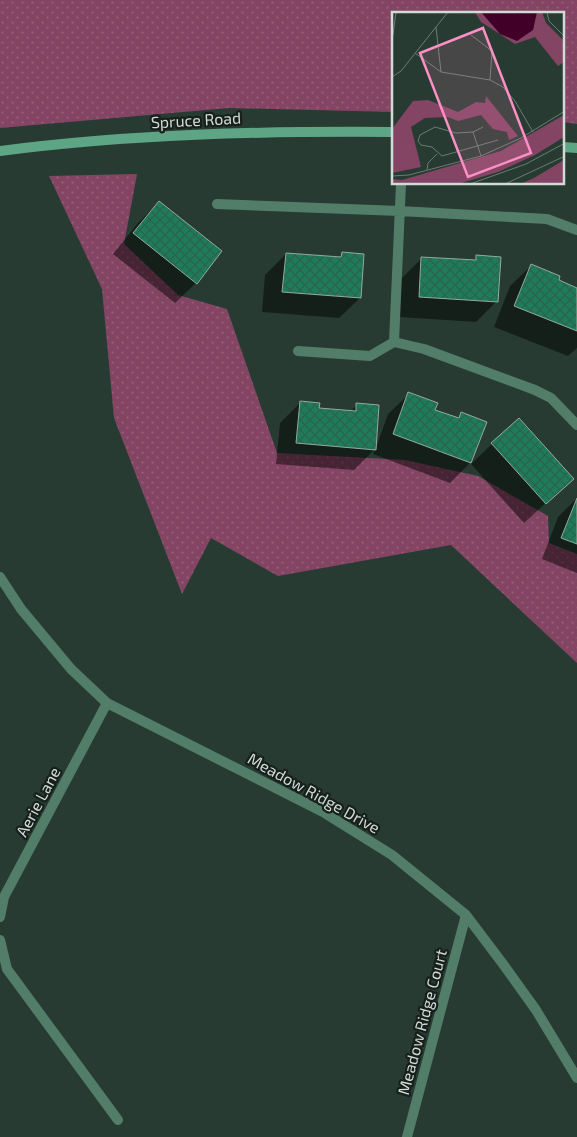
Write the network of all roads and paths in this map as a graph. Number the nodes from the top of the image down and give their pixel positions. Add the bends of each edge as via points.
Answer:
1 (392, 132) edge
2 (564, 147) edge
3 (577, 148) edge
4 (0, 151) edge
5 (401, 185) edge
6 (217, 204) dead end
7 (400, 211) junction
8 (577, 230) edge
9 (394, 342) junction
10 (298, 351) dead end
11 (577, 425) edge
12 (0, 576) edge
13 (107, 703) junction
14 (466, 915) junction
15 (0, 917) edge
16 (0, 940) edge
17 (577, 1078) edge
18 (118, 1120) dead end
19 (407, 1137) edge

1 - 4 main road, Spruce Road via 178,135
2 - 3 main road
5 - 7 street
6 - 7 street
7 - 8 street via 547,219
7 - 9 street
9 - 10 street via 370,356
9 - 11 street via 424,349 535,390 551,398
12 - 13 street, Meadow Ridge Drive via 21,609 71,670
13 - 14 street, Meadow Ridge Drive via 323,812 392,855
13 - 15 street, Aerie Lane via 4,897
14 - 17 street, Meadow Ridge Drive via 536,1010
14 - 19 street, Meadow Ridge Court
16 - 18 street via 8,969

